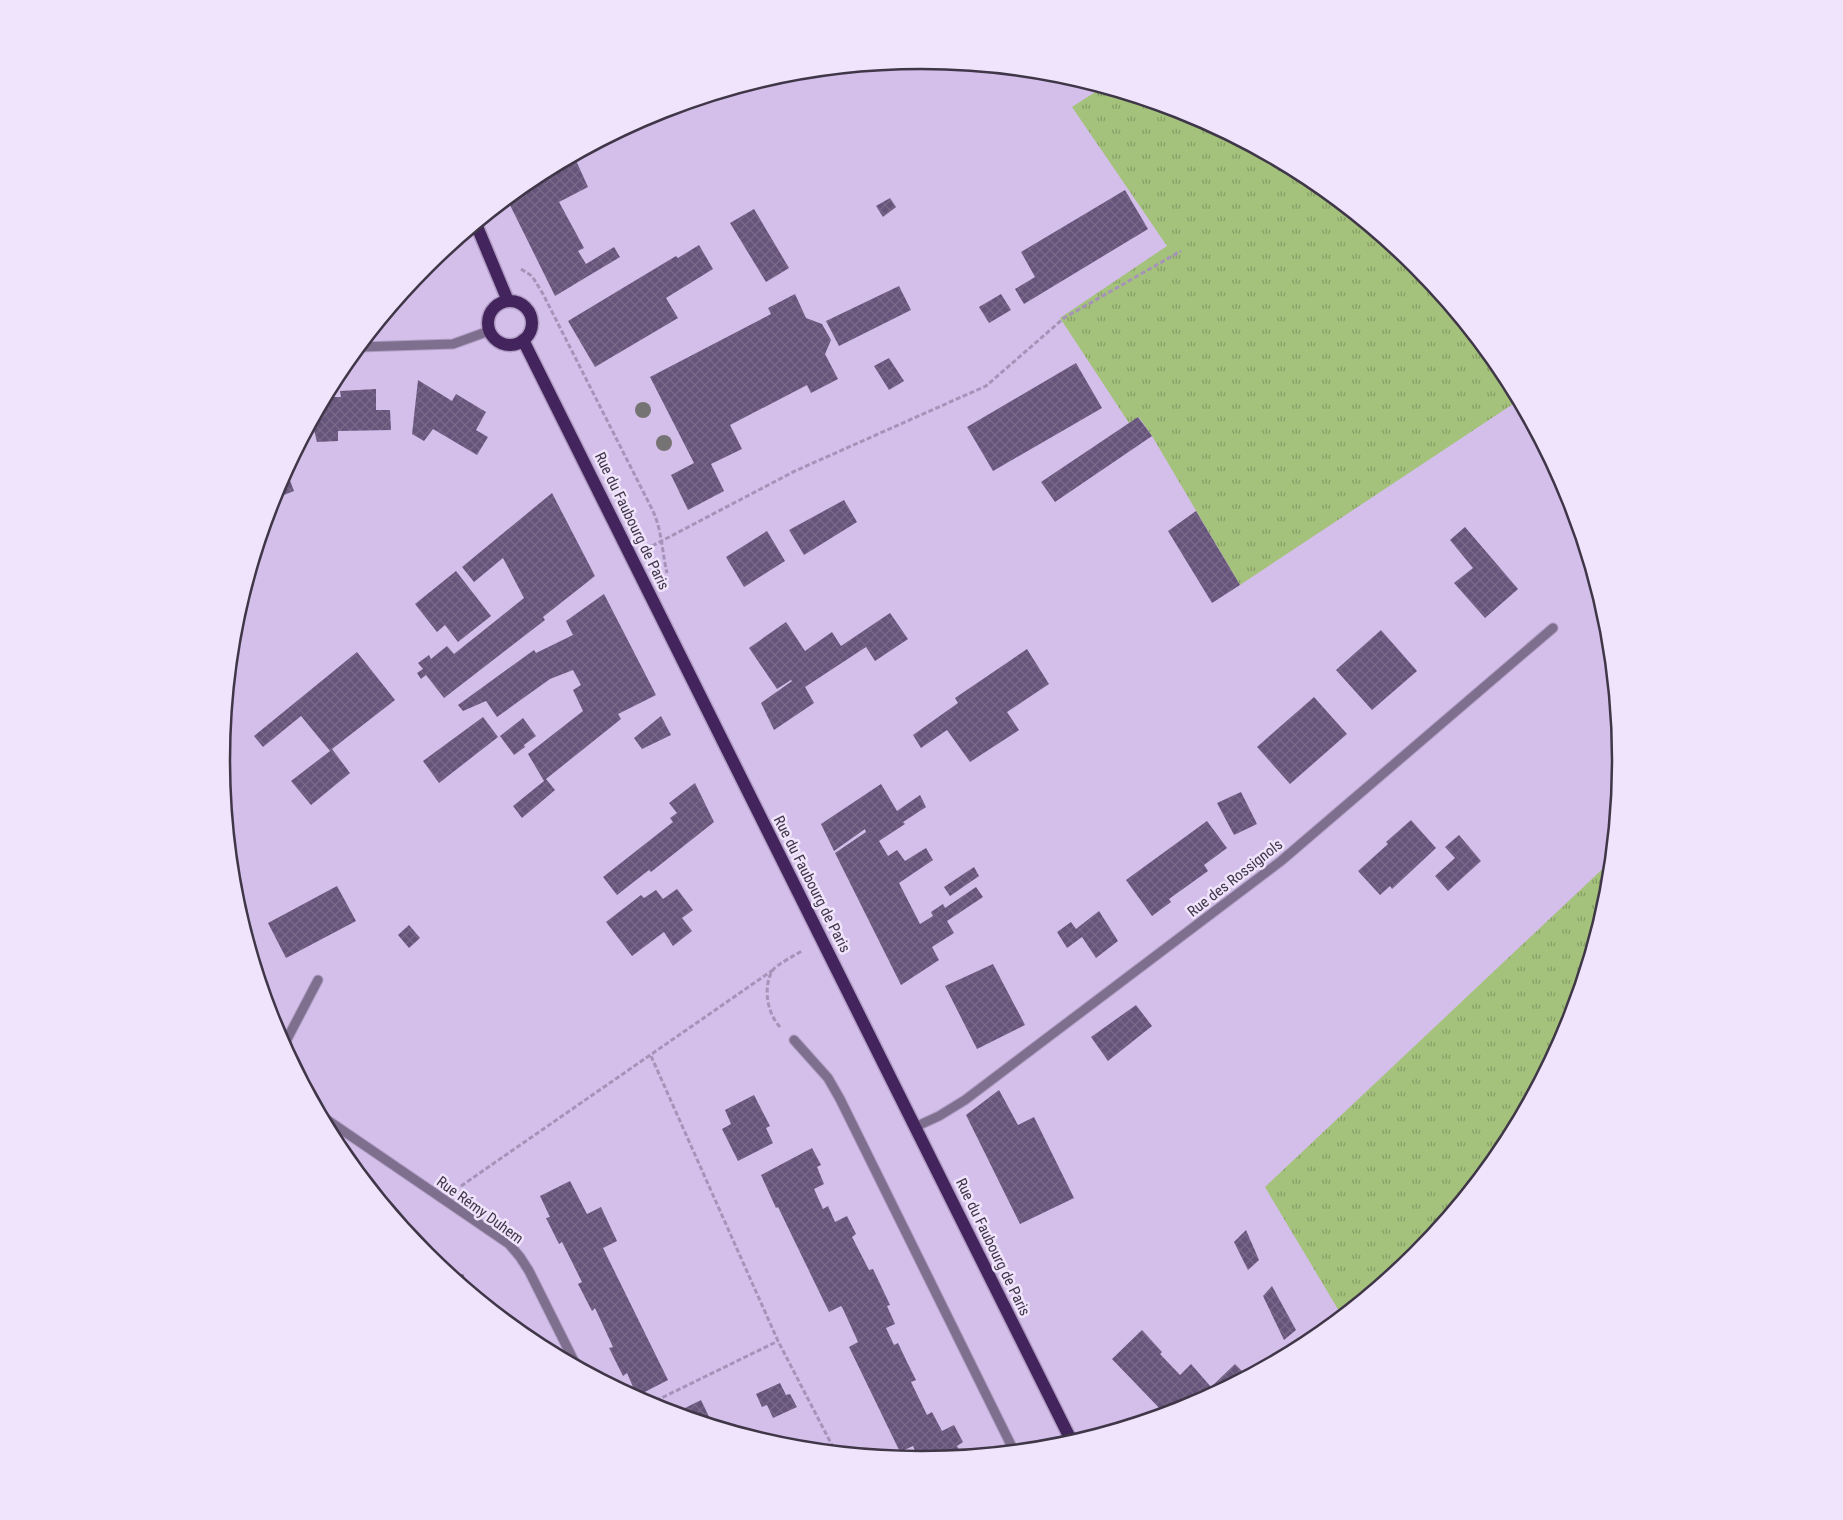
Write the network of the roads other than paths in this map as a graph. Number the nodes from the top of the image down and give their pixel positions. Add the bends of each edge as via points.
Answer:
1 (478, 230) edge
2 (508, 301) junction
3 (489, 331) junction
4 (523, 340) junction
5 (368, 346) edge
6 (1553, 628) dead end
7 (318, 980) dead end
8 (288, 1037) edge
9 (794, 1040) road end
10 (336, 1127) edge
11 (915, 1127) junction
12 (571, 1356) edge
13 (1069, 1435) edge
14 (1011, 1445) edge

1 - 2 main road
2 - 3 main road via 496,305 491,312
2 - 4 main road via 519,302 530,313 532,328
3 - 4 main road via 504,344
3 - 5 street via 453,344
4 - 11 main road, Rue du Faubourg de Paris
6 - 11 street, Rue des Rossignols via 1281,862 965,1100
7 - 8 street
9 - 14 street via 828,1078 840,1099
10 - 12 street, Rue Rémy Duhem via 509,1244 520,1257
11 - 13 main road, Rue du Faubourg de Paris

